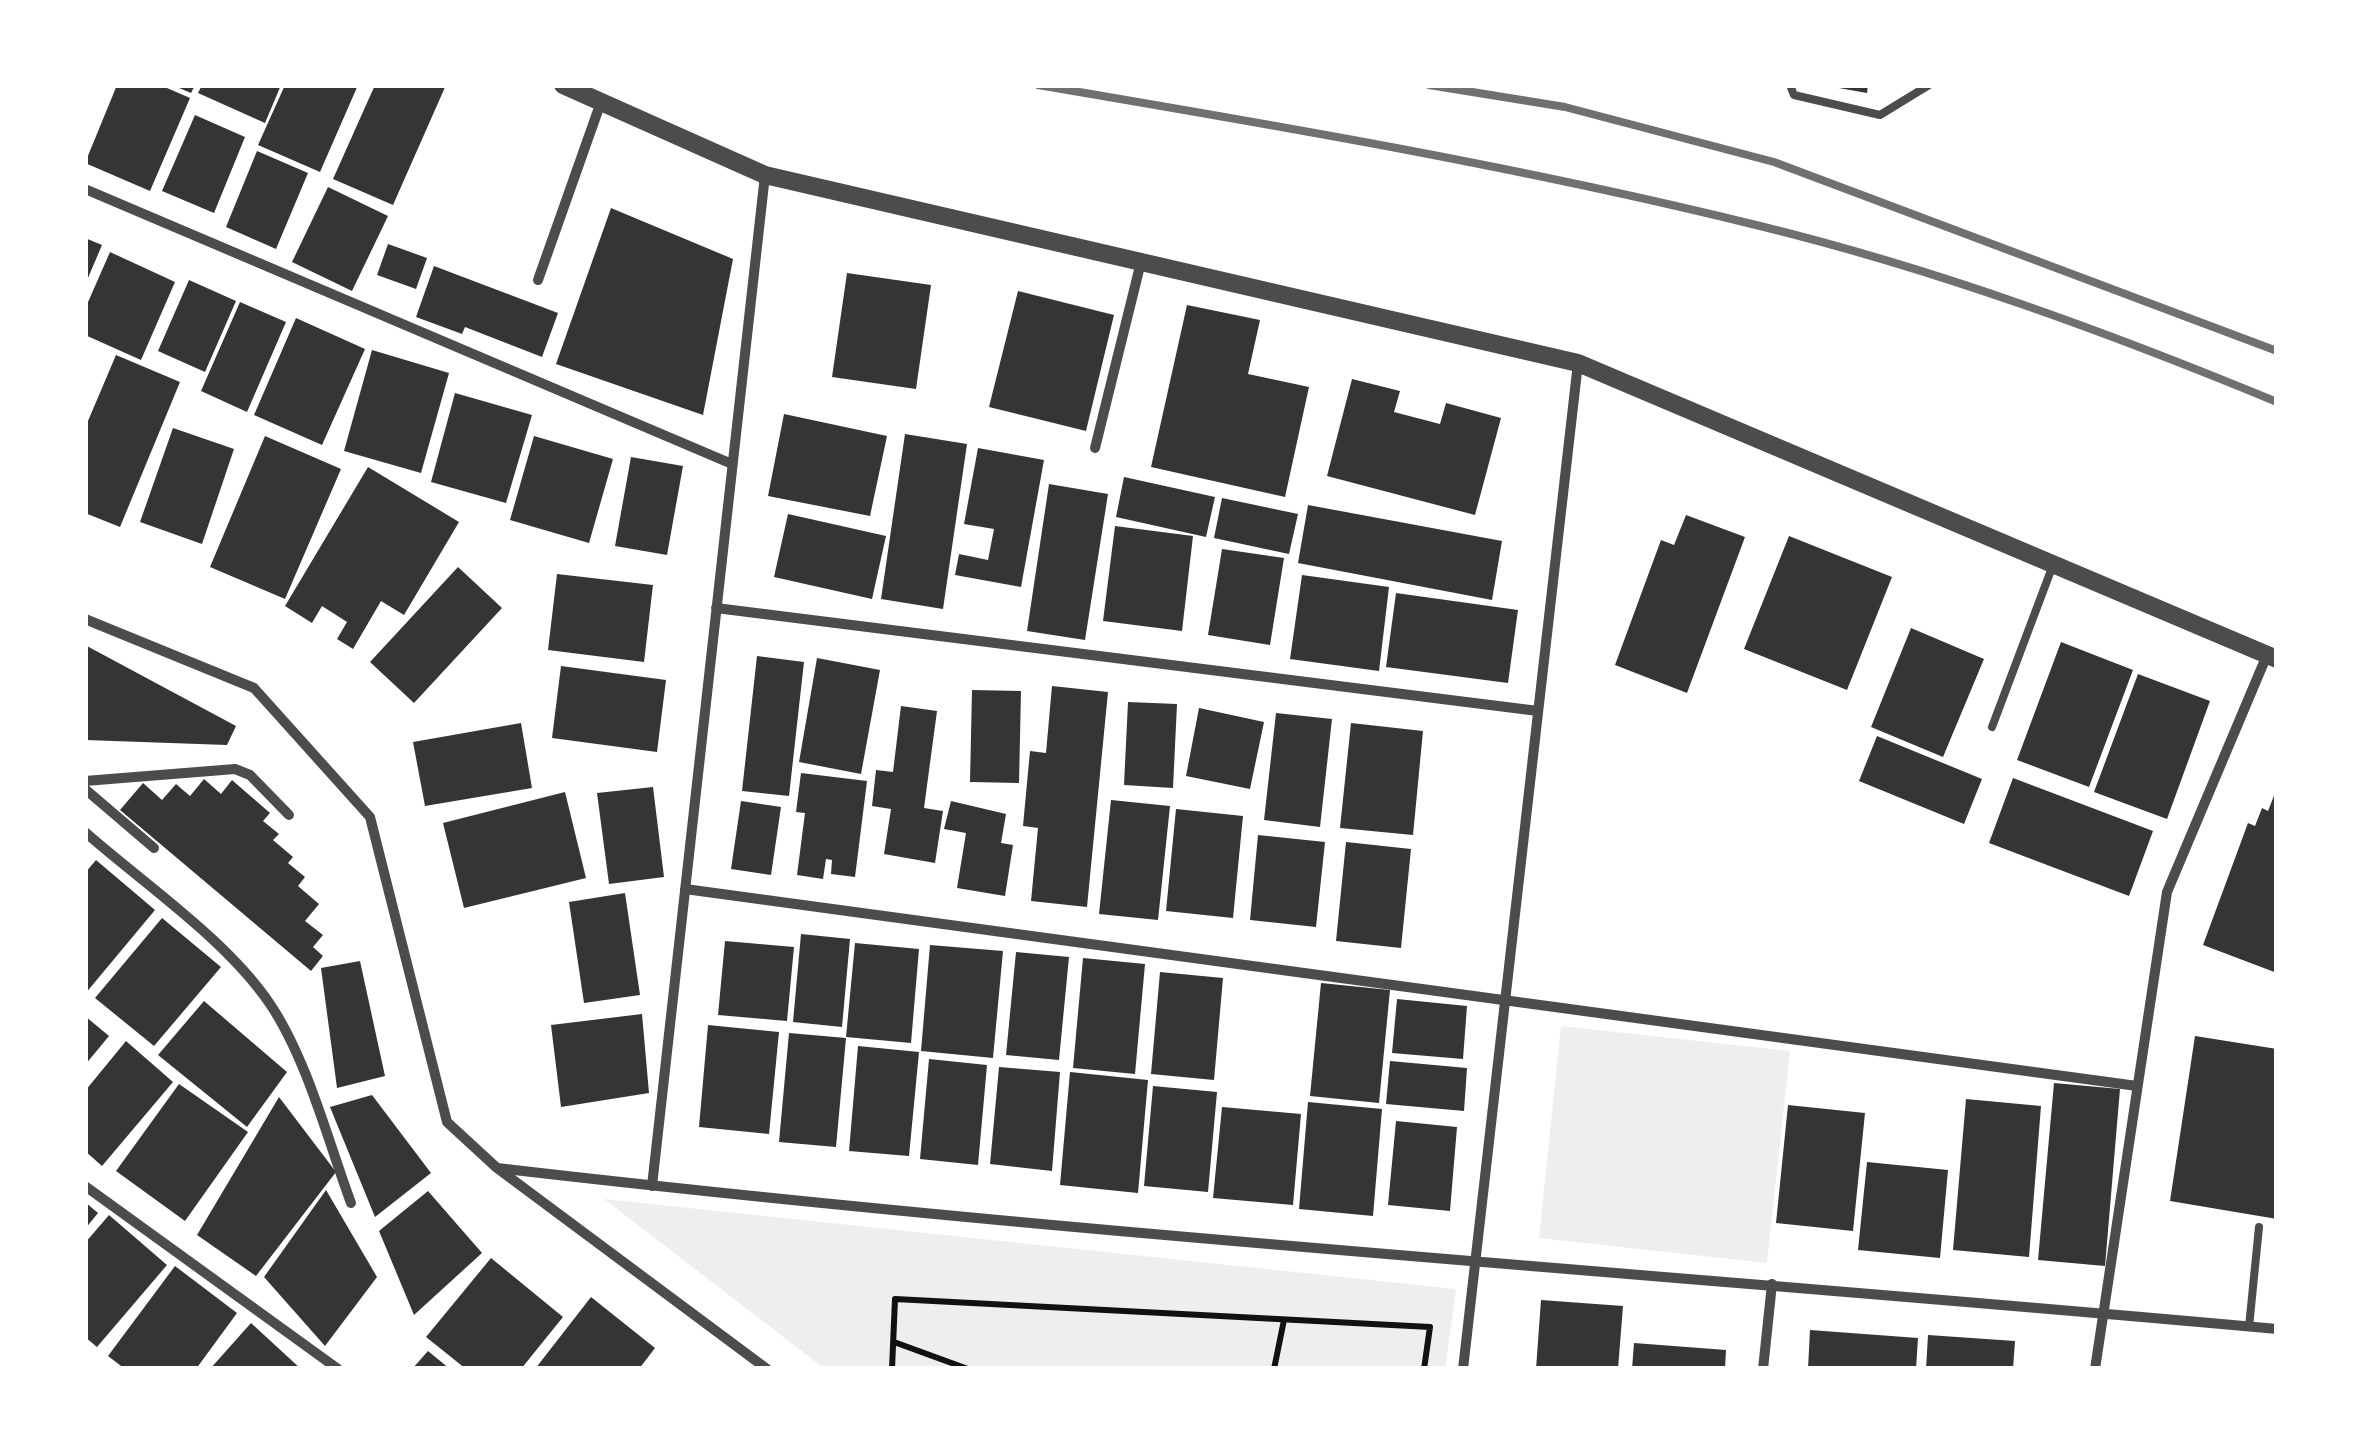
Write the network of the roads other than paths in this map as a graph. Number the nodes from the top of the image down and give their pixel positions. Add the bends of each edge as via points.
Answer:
1 (564, 85) edge
2 (1790, 85) edge
3 (1929, 85) edge
4 (601, 102) junction
5 (765, 176) junction
6 (85, 189) edge
7 (1141, 262) junction
8 (538, 280) dead end
9 (1578, 363) junction
10 (1095, 448) dead end
11 (732, 464) junction
12 (2053, 565) junction
13 (716, 608) junction
14 (85, 619) edge
15 (2272, 657) edge
16 (1538, 711) junction
17 (1992, 727) dead end
18 (85, 781) edge
19 (85, 790) edge
20 (289, 815) dead end
21 (85, 832) edge
22 (154, 848) dead end
23 (684, 890) junction
24 (1506, 998) junction
25 (2137, 1086) junction
26 (497, 1168) junction
27 (85, 1186) edge
28 (652, 1186) junction
29 (351, 1203) dead end
30 (2259, 1227) dead end
31 (1476, 1264) junction
32 (1772, 1284) junction
33 (2102, 1314) junction
34 (2249, 1326) junction
35 (2277, 1329) edge
36 (338, 1369) edge
37 (767, 1369) edge
38 (1464, 1369) edge
39 (1762, 1369) edge
40 (2095, 1369) edge

1 - 4 street
2 - 3 lane via 1794,95 1880,114
4 - 5 street
4 - 8 street
5 - 7 street
5 - 11 street
6 - 11 street
7 - 9 street
7 - 10 street
9 - 12 street
9 - 16 street
11 - 13 street
12 - 15 street
12 - 17 lane
13 - 16 street
13 - 23 street
14 - 26 street via 254,688 370,817 447,1122
15 - 25 street via 2167,892
16 - 24 street
18 - 20 street via 235,768
19 - 22 street
21 - 29 street via 246,972 272,1006
23 - 24 street
23 - 28 street
24 - 25 street
24 - 31 street
25 - 33 street
26 - 28 street
26 - 37 street
27 - 36 street
28 - 31 street
30 - 34 lane
31 - 32 street
31 - 38 street
32 - 33 street
32 - 39 street
33 - 34 street
33 - 40 street
34 - 35 street

